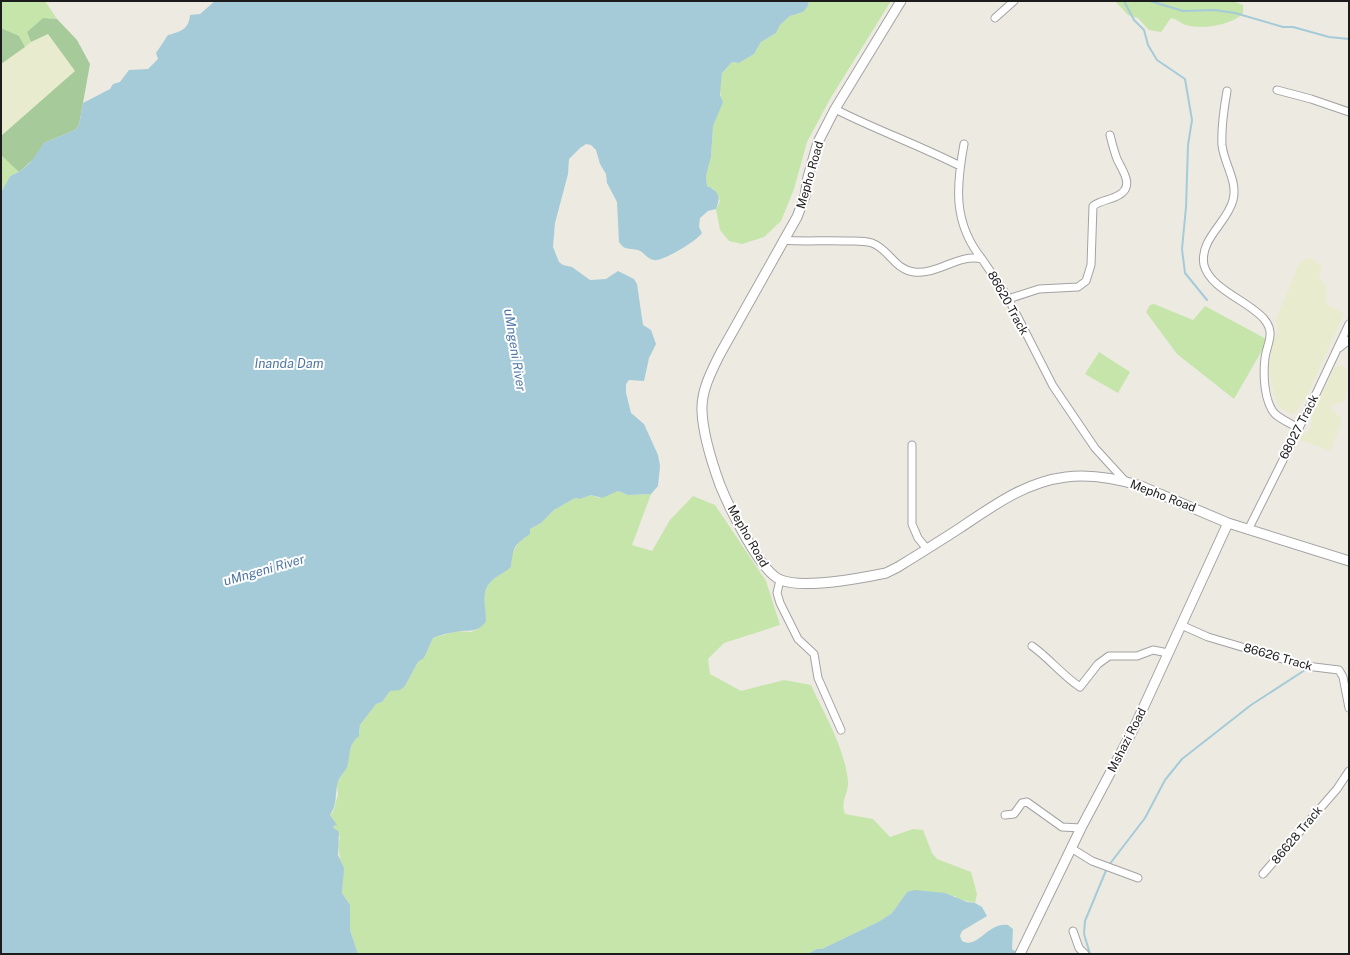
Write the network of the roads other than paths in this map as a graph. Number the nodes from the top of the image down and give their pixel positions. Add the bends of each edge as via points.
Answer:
1 (901, 1) edge
2 (1014, 1) edge
3 (995, 18) dead end
4 (1277, 90) dead end
5 (1226, 91) dead end
6 (835, 109) junction
7 (1349, 112) edge
8 (1110, 135) dead end
9 (964, 144) dead end
10 (960, 166) junction
11 (783, 240) junction
12 (982, 260) junction
13 (1008, 299) junction
14 (1349, 324) edge
15 (1349, 340) edge
16 (1337, 350) junction
17 (1299, 428) junction
18 (912, 445) dead end
19 (1126, 482) junction
20 (1228, 523) junction
21 (1248, 530) junction
22 (927, 549) junction
23 (1349, 561) edge
24 (780, 580) junction
25 (1181, 625) junction
26 (1032, 646) dead end
27 (1168, 653) junction
28 (1349, 708) edge
29 (840, 730) dead end
30 (1349, 771) edge
31 (1005, 815) dead end
32 (1081, 828) junction
33 (1071, 848) junction
34 (1263, 874) dead end
35 (1138, 878) dead end
36 (1073, 931) dead end
37 (1020, 954) edge
38 (1085, 954) edge

1 - 6 street, Mepho Road
2 - 3 street
4 - 7 street
5 - 17 street via 1222,146 1235,189 1231,208 1211,238 1204,264 1207,272 1226,291 1263,318 1268,325 1271,336 1264,368 1270,405 1274,413
6 - 10 street
6 - 11 street, Mepho Road via 818,142 805,196 797,217
8 - 13 street via 1127,179 1126,186 1119,195 1093,206 1091,265 1086,281 1078,287 1039,289
9 - 10 street
10 - 12 street via 958,208 972,247
11 - 12 street, 86620 Track via 873,243 905,270 914,272 927,272 974,257
11 - 24 street, Mepho Road via 710,376 703,395 702,412 705,434 726,498 761,562
12 - 13 street, 86620 Track
13 - 19 street, 86620 Track via 1053,386 1094,448
14 - 16 street, 68027 Track
15 - 16 street
16 - 17 street, 68027 Track
17 - 21 street, 68027 Track
18 - 22 street via 912,524 918,538
19 - 20 street, Mepho Road
19 - 22 street, Mepho Road via 1067,477 1027,487
20 - 21 street, Mepho Road
20 - 25 street, Mshazi Road
21 - 23 street, Mepho Road
22 - 24 street, Mepho Road via 898,567 877,575 808,583
24 - 29 street via 777,593 780,603 798,639 814,654 818,678
25 - 27 street, Mshazi Road
25 - 28 street, 86626 Track via 1208,637 1306,666 1339,670 1343,677
26 - 27 street via 1080,687 1098,664 1109,656 1137,656 1153,650
27 - 32 street, Mshazi Road via 1134,728
30 - 34 street, 86628 Track via 1332,795
31 - 32 street via 1014,814 1022,803 1027,802 1062,827
32 - 33 street, Mshazi Road
33 - 35 street via 1092,861
33 - 37 street, Mshazi Road
36 - 38 street via 1079,948

